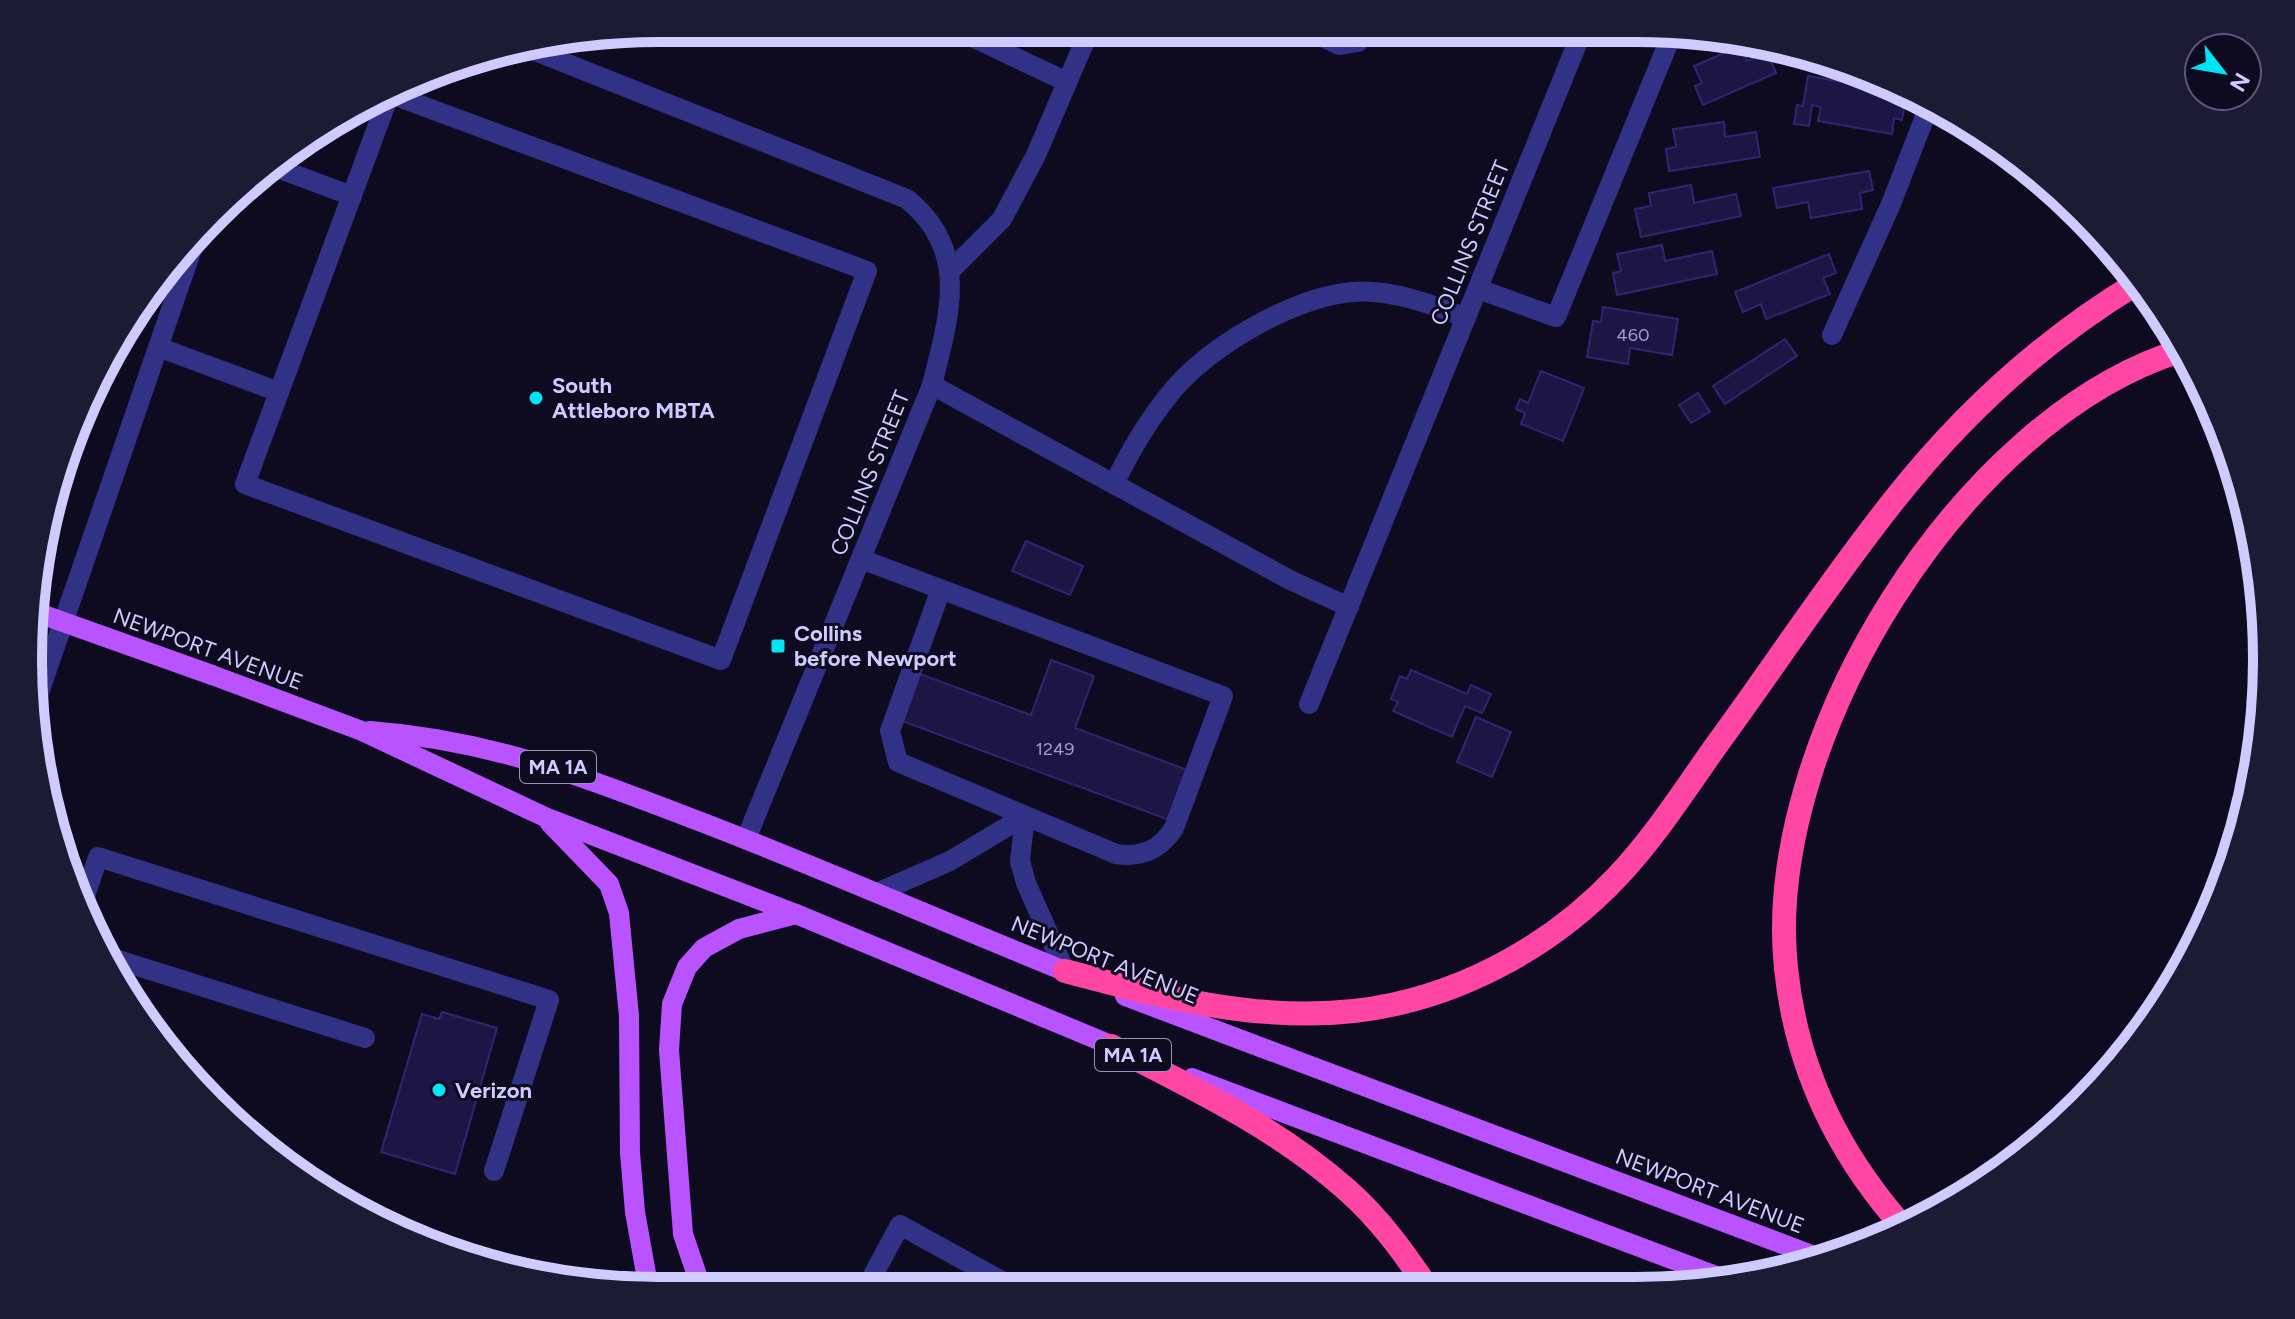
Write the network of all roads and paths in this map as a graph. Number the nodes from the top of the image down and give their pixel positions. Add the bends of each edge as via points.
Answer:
1 (983, 42) edge
2 (1084, 42) edge
3 (1333, 42) edge
4 (1358, 42) edge
5 (1578, 42) edge
6 (1668, 43) edge
7 (541, 54) edge
8 (1067, 82) junction
9 (399, 100) edge
10 (388, 105) edge
11 (1926, 115) edge
12 (283, 170) edge
13 (352, 196) junction
14 (188, 261) edge
15 (951, 270) junction
16 (1478, 289) junction
17 (2129, 289) edge
18 (1466, 318) junction
19 (1832, 335) dead end
20 (158, 347) junction
21 (2172, 354) edge
22 (932, 385) junction
23 (279, 392) junction
24 (1114, 484) junction
25 (861, 559) junction
26 (941, 589) junction
27 (1349, 607) junction
28 (43, 615) edge
29 (43, 682) edge
30 (1309, 704) dead end
31 (362, 731) junction
32 (1025, 816) junction
33 (545, 817) junction
34 (746, 839) junction
35 (87, 891) edge
36 (877, 893) junction
37 (796, 914) junction
38 (121, 961) edge
39 (1065, 971) junction
40 (365, 1038) dead end
41 (1111, 1046) junction
42 (494, 1171) dead end
43 (1896, 1219) edge
44 (1806, 1253) edge
45 (1708, 1273) edge
46 (647, 1277) edge
47 (698, 1277) edge
48 (872, 1277) edge
49 (994, 1277) edge
50 (1419, 1277) edge

1 - 8 street
2 - 8 street
3 - 4 street
5 - 16 street, COLLINS STREET
6 - 16 street via 1556,317
7 - 15 street via 907,199 930,218
8 - 15 street via 1002,219
9 - 23 street via 867,271 721,660 245,484
10 - 13 street
11 - 19 street
12 - 13 street
13 - 23 street
14 - 20 street
15 - 22 street via 950,313
16 - 18 street, COLLINS STREET
17 - 39 highway via 2047,344 1950,433 1891,504 1637,855 1579,913 1537,944 1437,992 1383,1007 1332,1013 1220,1007
18 - 24 street via 1424,301 1354,292 1285,309 1212,355 1170,393
18 - 27 street, COLLINS STREET
20 - 23 street
20 - 29 street
21 - 43 highway via 2083,396 2028,437 1963,503 1883,618 1849,680 1814,765 1787,878 1786,966 1794,1024 1815,1092 1837,1136
22 - 24 street, COLLINS STREET
22 - 25 street, COLLINS STREET
24 - 27 street, COLLINS STREET
25 - 26 street
25 - 34 street, COLLINS STREET
26 - 32 street via 896,707 892,749 898,762 913,770
26 - 32 street via 1223,696 1166,842 1139,855 1116,854
27 - 30 street, COLLINS STREET
28 - 31 main road, NEWPORT AVENUE / MA 1A, bridge
31 - 33 main road, NEWPORT AVENUE / MA 1A
31 - 34 main road, NEWPORT AVENUE / MA 1A via 433,736 529,758
32 - 36 street via 935,869
32 - 39 street via 1020,861
33 - 37 main road, NEWPORT AVENUE / MA 1A
33 - 46 main road via 609,884 619,913 629,1016 632,1168
34 - 36 main road, NEWPORT AVENUE / MA 1A
35 - 42 street via 98,857 549,1000
36 - 39 main road, NEWPORT AVENUE / MA 1A
37 - 41 main road, NEWPORT AVENUE / MA 1A
37 - 47 main road via 739,929 704,948 687,967 672,1004 669,1050 683,1234
38 - 40 street
39 - 44 main road, NEWPORT AVENUE / MA 1A
41 - 45 main road, NEWPORT AVENUE / MA 1A
41 - 50 highway via 1241,1116 1328,1174 1372,1214
48 - 49 street via 900,1225

